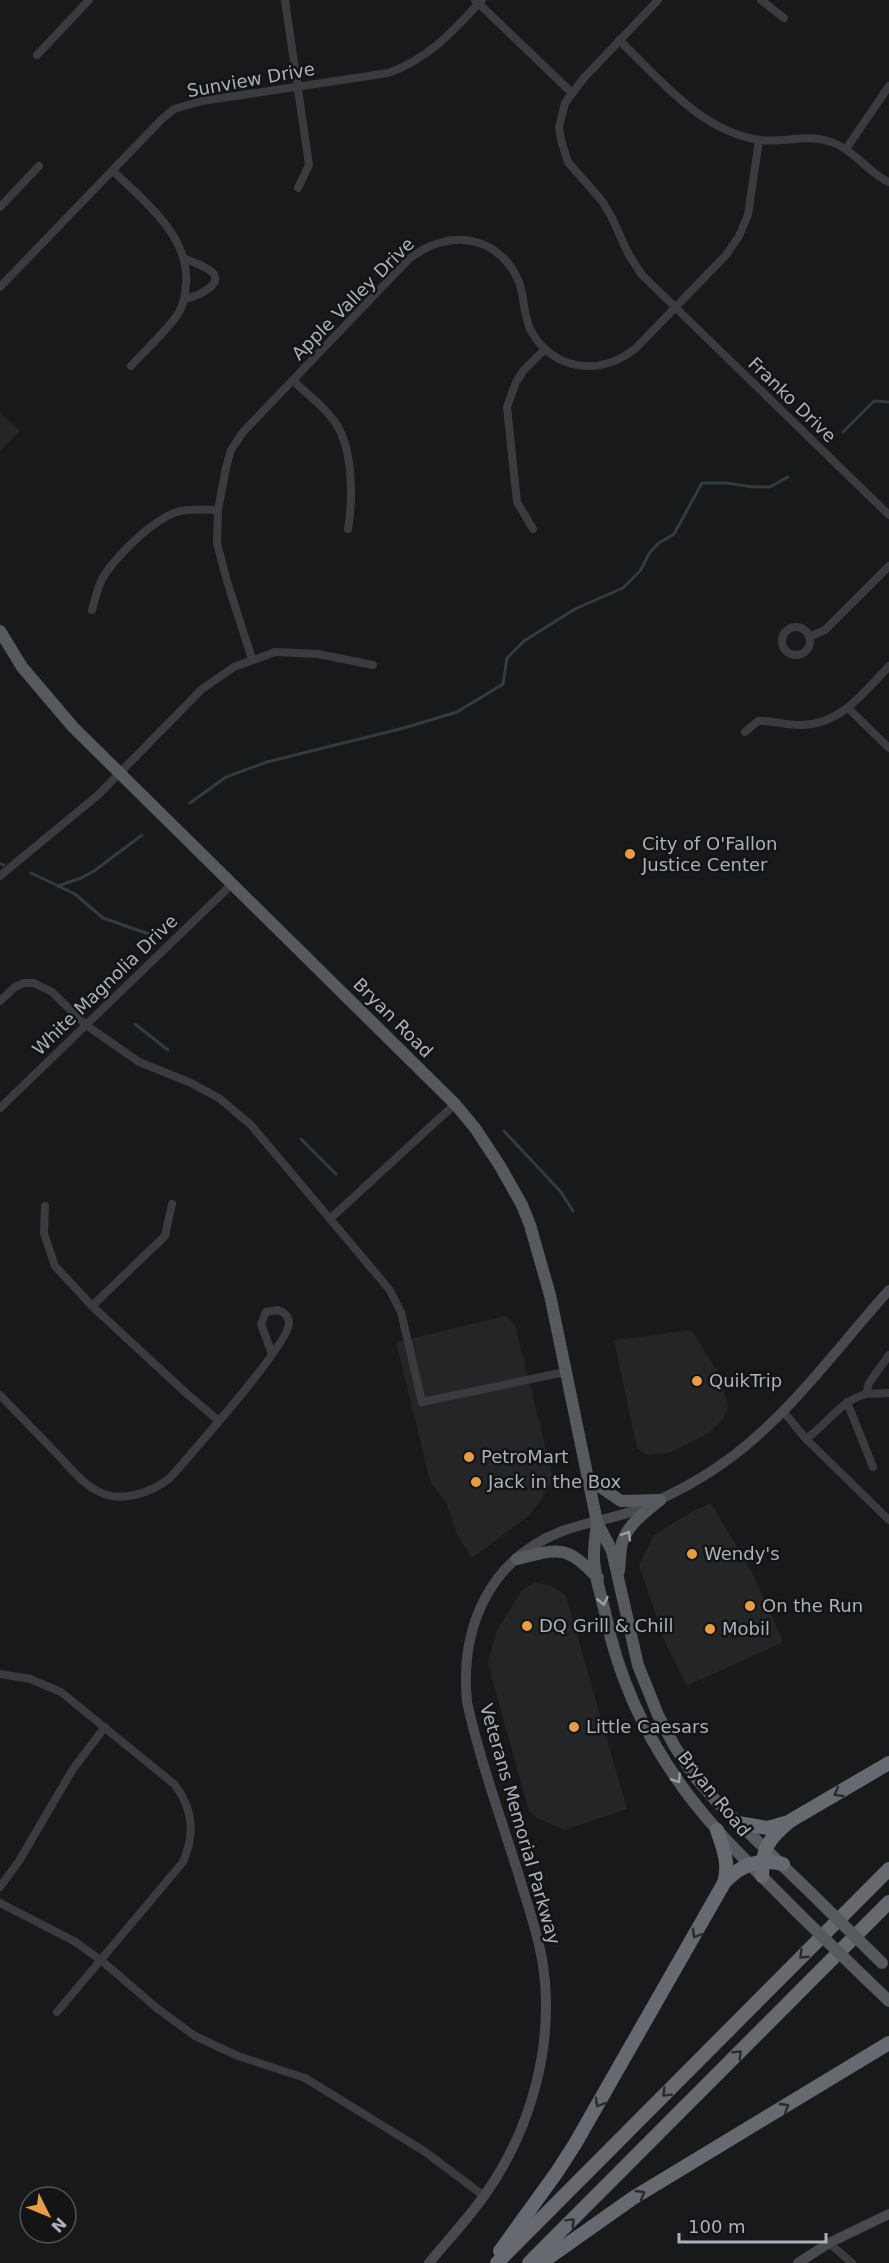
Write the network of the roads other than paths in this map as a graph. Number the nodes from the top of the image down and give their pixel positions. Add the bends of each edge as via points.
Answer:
1 (90, 0) edge
2 (285, 0) edge
3 (658, 0) edge
4 (761, 0) edge
5 (479, 1) edge
6 (784, 18) dead end
7 (619, 40) junction
8 (37, 55) dead end
9 (298, 86) junction
10 (889, 86) edge
11 (572, 93) junction
12 (759, 140) junction
13 (846, 149) junction
14 (39, 166) dead end
15 (113, 171) junction
16 (889, 182) edge
17 (298, 188) dead end
18 (0, 207) edge
19 (184, 258) junction
20 (0, 288) edge
21 (185, 299) junction
22 (675, 307) junction
23 (545, 349) junction
24 (130, 366) dead end
25 (293, 380) junction
26 (218, 510) junction
27 (889, 515) edge
28 (348, 529) dead end
29 (533, 529) dead end
30 (889, 566) edge
31 (92, 610) dead end
32 (0, 631) edge
33 (809, 637) dead end
34 (252, 659) junction
35 (373, 665) dead end
36 (889, 666) edge
37 (848, 708) junction
38 (745, 732) dead end
39 (889, 748) edge
40 (120, 774) junction
41 (0, 876) edge
42 (232, 884) junction
43 (0, 1001) edge
44 (86, 1025) junction
45 (455, 1104) junction
46 (0, 1108) edge
47 (172, 1204) dead end
48 (45, 1206) dead end
49 (331, 1218) junction
50 (889, 1290) edge
51 (92, 1306) junction
52 (272, 1354) junction
53 (889, 1355) edge
54 (565, 1372) junction
55 (889, 1393) edge
56 (866, 1394) junction
57 (0, 1395) edge
58 (847, 1402) junction
59 (783, 1411) junction
60 (219, 1421) junction
61 (806, 1438) junction
62 (873, 1467) dead end
63 (587, 1478) junction
64 (660, 1500) junction
65 (889, 1520) edge
66 (597, 1522) junction
67 (517, 1559) junction
68 (598, 1578) junction
69 (618, 1581) junction
70 (0, 1674) edge
71 (105, 1727) junction
72 (889, 1764) edge
73 (790, 1821) junction
74 (738, 1823) junction
75 (717, 1830) junction
76 (759, 1858) junction
77 (783, 1864) joint
78 (889, 1869) edge
79 (762, 1876) joint
80 (724, 1883) junction
81 (0, 1887) edge
82 (889, 1902) edge
83 (0, 1903) edge
84 (102, 1960) junction
85 (886, 1966) edge
86 (889, 2001) edge
87 (57, 2012) dead end
88 (886, 2046) edge
89 (484, 2196) junction
90 (889, 2214) edge
91 (829, 2243) junction
92 (429, 2263) edge
93 (492, 2263) edge
94 (497, 2263) edge
95 (529, 2263) edge
96 (541, 2263) edge
97 (798, 2263) edge
98 (852, 2263) edge

1 - 8 street
2 - 9 street
3 - 7 street
4 - 6 street
5 - 9 street, Sunview Drive via 434,49 409,66 388,73
5 - 11 street
7 - 11 street
7 - 12 street via 696,113 730,133
9 - 15 street, Sunview Drive via 174,109
9 - 17 street via 309,165
10 - 13 street
11 - 22 street, Franko Drive via 565,103 560,127 568,162 611,216 635,266
12 - 13 street via 808,138
12 - 22 street, Apple Valley Drive via 748,215 739,236 726,255
13 - 16 street
14 - 18 street
15 - 19 street via 158,214
15 - 20 street, Sunview Drive
19 - 21 street
19 - 21 street via 206,268 215,281 206,291
21 - 24 street via 179,313
22 - 23 street, Apple Valley Drive via 626,357 606,365 574,365
22 - 27 street, Franko Drive
23 - 25 street, Apple Valley Drive via 527,322 520,284 507,262 481,244 457,239 429,244 409,259
23 - 29 street via 516,382 507,407 517,502
25 - 26 street, Apple Valley Drive via 231,450
25 - 28 street via 339,429 346,451 352,503
26 - 31 street via 191,509 161,519 110,568 100,583
26 - 34 street, Apple Valley Drive via 221,561
30 - 33 street via 825,630
32 - 40 main road, Bryan Road via 51,704
34 - 35 street via 275,652 318,654
34 - 40 street via 202,689
36 - 37 street
37 - 38 street via 814,724 764,721 754,723
37 - 39 street
40 - 41 street
40 - 42 main road, Bryan Road
42 - 44 street, White Magnolia Drive
42 - 45 main road, Bryan Road
43 - 44 street via 15,987 34,983 52,992
44 - 46 street, White Magnolia Drive
44 - 49 street via 139,1062 219,1098 251,1125
45 - 49 street
45 - 54 main road, Bryan Road via 494,1156 522,1205 543,1266
47 - 51 street via 165,1236
48 - 51 street via 44,1233 55,1266
49 - 54 street via 389,1288 401,1312 422,1402
50 - 59 street, Veterans Memorial Parkway
51 - 60 street
52 - 52 street via 288,1331 289,1322 278,1310 266,1312 261,1324
52 - 60 street
53 - 56 street via 869,1383
54 - 63 main road, Bryan Road
55 - 56 street
56 - 58 street
57 - 60 street via 87,1485 106,1495 127,1496 158,1487
58 - 61 street
58 - 62 street
59 - 61 street
59 - 64 street, Veterans Memorial Parkway via 729,1460
61 - 65 street
63 - 64 main road via 621,1500
63 - 66 main road, Bryan Road
64 - 66 street, Veterans Memorial Parkway
69 -> 64 main road via 622,1542 642,1515
66 - 67 street, Veterans Memorial Parkway via 551,1536
66 - 68 main road, Bryan Road via 594,1556
66 - 69 main road, Bryan Road via 612,1551
67 - 68 main road via 560,1550 582,1561
67 - 89 street, Veterans Memorial Parkway via 494,1583 477,1613 467,1647 465,1684 471,1721 539,1945 545,2024 540,2066 527,2113 512,2150
68 -> 75 main road, Bryan Road via 613,1647 630,1697 664,1761
69 - 74 main road, Bryan Road via 638,1665 666,1732 695,1777
70 - 71 street via 47,1684
71 - 81 street via 63,1785
71 - 84 street via 174,1784 186,1804 191,1833 183,1862
72 -> 73 highway
73 - 74 highway via 768,1827
73 - 76 highway
74 - 76 main road, Bryan Road
75 - 76 main road, Bryan Road
75 - 80 highway via 727,1861
76 - 77 highway
76 - 79 highway
76 - 80 highway
77 - 85 main road, bridge
78 -> 94 highway
79 - 86 main road, bridge
80 -> 93 highway via 575,2144
95 -> 82 highway
83 - 84 street
84 - 87 street
84 - 89 street via 195,2036 238,2056 305,2078 424,2151
96 -> 88 highway via 633,2198
89 - 92 street, Veterans Memorial Parkway
90 - 91 street
91 - 97 street
91 - 98 street

